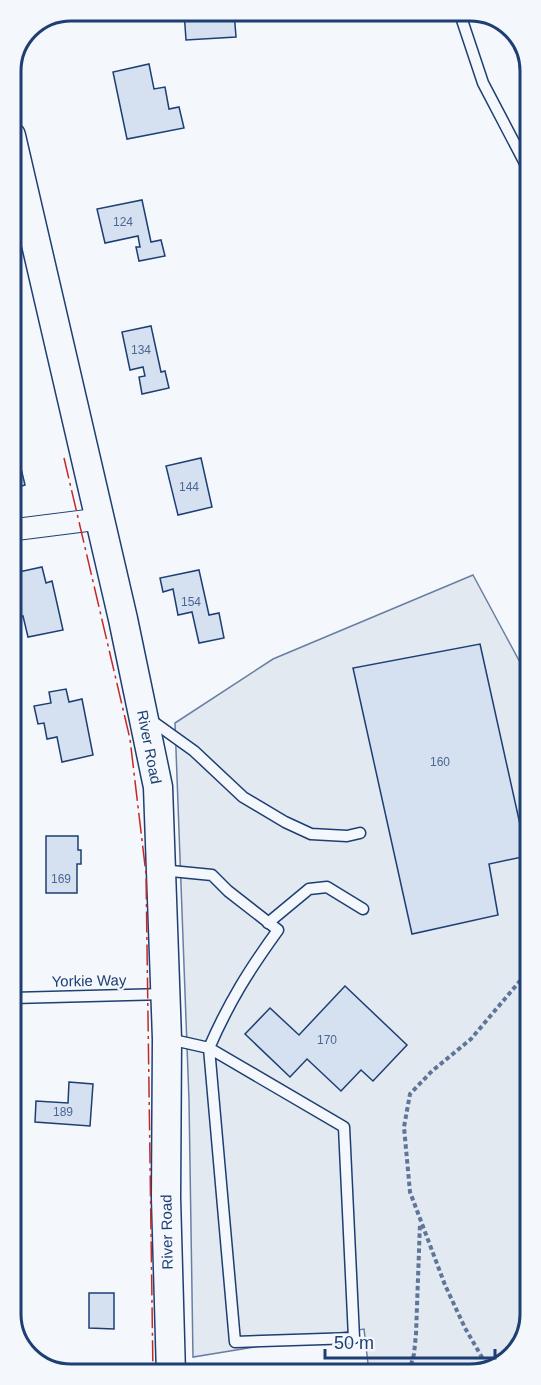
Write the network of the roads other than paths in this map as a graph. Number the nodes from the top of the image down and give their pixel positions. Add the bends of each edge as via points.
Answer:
1 (462, 21) edge
2 (520, 154) edge
3 (21, 180) edge
4 (99, 519) junction
5 (21, 529) edge
6 (143, 715) junction
7 (360, 833) dead end
8 (161, 870) junction
9 (363, 909) dead end
10 (268, 923) junction
11 (165, 994) junction
12 (21, 998) edge
13 (167, 1038) junction
14 (209, 1048) junction
15 (171, 1364) edge

1 - 2 lane via 483,83
3 - 4 main road, River Road
4 - 5 street
4 - 6 main road, River Road
6 - 7 lane via 194,751 243,797 285,822 311,834
6 - 8 main road, River Road via 158,787
8 - 10 lane via 212,875
8 - 11 main road, River Road
9 - 10 lane via 327,887 309,889
10 - 14 lane via 278,930 244,977
11 - 12 lane, Yorkie Way
11 - 13 main road, River Road
13 - 14 lane
13 - 15 main road, River Road
14 - 14 lane via 235,1342 354,1338 344,1126

